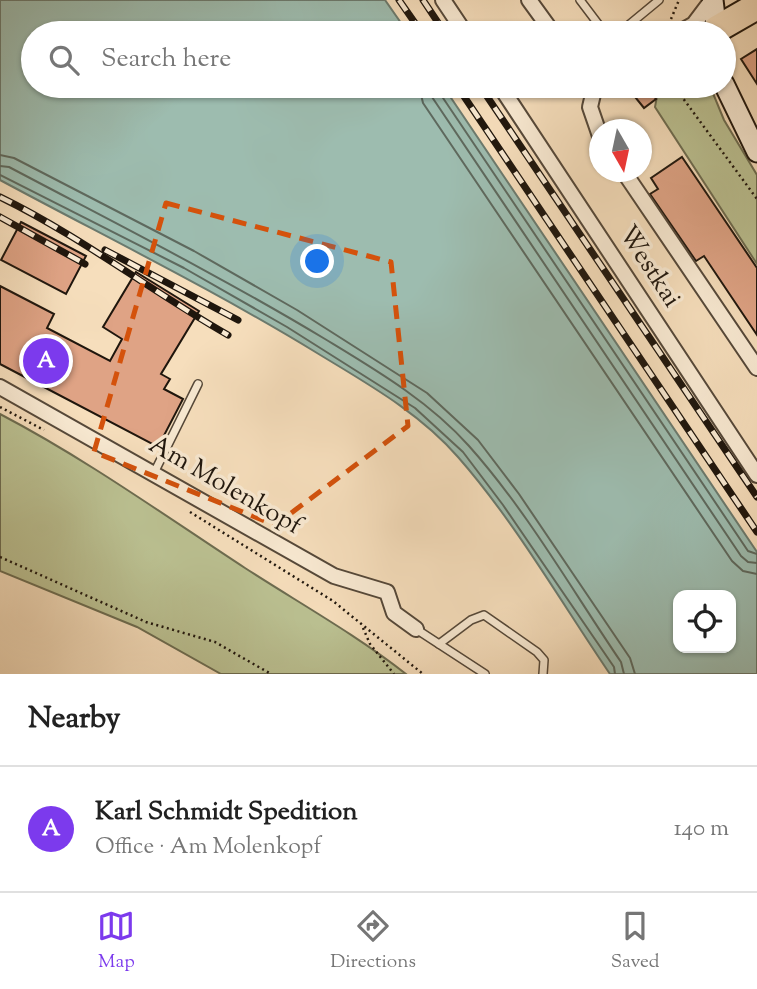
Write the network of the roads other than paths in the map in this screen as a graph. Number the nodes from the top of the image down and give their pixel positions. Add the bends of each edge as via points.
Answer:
1 (443, 0) edge
2 (529, 0) edge
3 (580, 0) edge
4 (659, 0) edge
5 (712, 0) edge
6 (738, 0) edge
7 (757, 6) edge
8 (457, 21) edge
9 (544, 21) edge
10 (596, 21) edge
11 (634, 21) edge
12 (696, 21) edge
13 (713, 21) edge
14 (722, 21) edge
15 (732, 21) edge
16 (508, 98) edge
17 (592, 98) edge
18 (731, 98) edge
19 (594, 119) edge
20 (757, 152) edge
21 (631, 182) edge
22 (757, 368) edge
23 (198, 384) dead end
24 (0, 387) edge
25 (154, 473) junction
26 (757, 475) edge
27 (416, 629) joint
28 (439, 644) junction
29 (485, 674) edge
30 (543, 674) edge

1 - 8 street
2 - 9 street
3 - 10 lane
4 - 11 lane
5 - 12 street
5 - 13 street
6 - 14 street
7 - 15 highway
16 - 26 street, Westkai
17 - 19 street
18 - 20 street
21 - 22 street, Westkai
23 - 25 lane
24 - 25 street, Am Molenkopf
25 - 27 street, Am Molenkopf via 334,576 387,592 394,613
27 - 28 lane
28 - 29 lane
28 - 30 lane via 484,615 537,652 544,660

